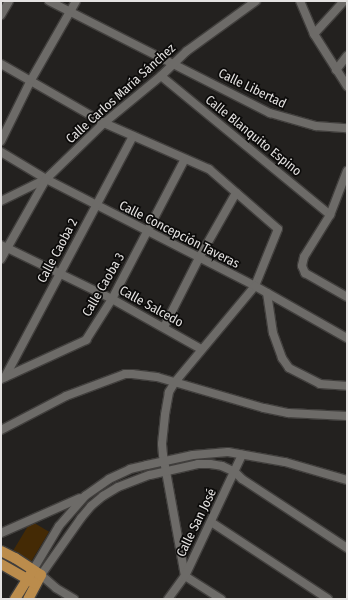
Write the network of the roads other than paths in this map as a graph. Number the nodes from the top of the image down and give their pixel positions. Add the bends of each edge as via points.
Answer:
1 (9, 1) edge
2 (49, 1) edge
3 (76, 1) edge
4 (256, 1) edge
5 (300, 1) edge
6 (343, 2) edge
7 (70, 12) junction
8 (1, 15) edge
9 (314, 34) junction
10 (347, 56) edge
11 (1, 64) edge
12 (173, 64) junction
13 (336, 70) junction
14 (161, 76) junction
15 (31, 80) junction
16 (347, 86) edge
17 (104, 123) junction
18 (347, 128) edge
19 (133, 136) junction
20 (1, 141) edge
21 (1, 152) edge
22 (185, 159) junction
23 (347, 171) edge
24 (46, 179) junction
25 (236, 193) junction
26 (1, 201) edge
27 (96, 206) junction
28 (330, 215) junction
29 (147, 232) junction
30 (4, 246) edge
31 (199, 258) junction
32 (1, 259) edge
33 (59, 274) junction
34 (255, 286) junction
35 (267, 293) junction
36 (347, 297) edge
37 (112, 299) junction
38 (164, 327) junction
39 (347, 338) edge
40 (201, 349) junction
41 (3, 378) edge
42 (175, 382) junction
43 (347, 386) edge
44 (347, 416) edge
45 (1, 430) edge
46 (242, 455) junction
47 (164, 462) junction
48 (235, 472) junction
49 (165, 473) junction
50 (347, 480) edge
51 (84, 496) junction
52 (211, 522) junction
53 (1, 534) edge
54 (347, 548) edge
55 (1, 551) edge
56 (1, 564) edge
57 (185, 576) junction
58 (34, 577) junction
59 (15, 599) edge
60 (28, 599) edge
61 (74, 599) edge
62 (168, 599) edge
63 (221, 599) edge
64 (328, 599) edge

1 - 8 street
2 - 7 street, Calle Libertad
3 - 7 street
4 - 12 street, Calle Carlos María Sánchez
5 - 9 street
6 - 9 street
7 - 12 street, Calle Libertad
7 - 15 street
9 - 13 street
10 - 13 street
11 - 15 street
12 - 14 street, Calle Carlos María Sánchez
12 - 18 street, Calle Libertad via 270,114 316,126
13 - 16 street
14 - 17 street, Calle Carlos María Sánchez
14 - 28 street, Calle Blanquito Espino
15 - 17 street
15 - 20 street
17 - 19 street
17 - 24 street, Calle Carlos María Sánchez
19 - 22 street
19 - 27 street, Calle Caoba 2
21 - 24 street, Calle Concepción Taveras
22 - 25 street via 209,169
22 - 29 street, Calle Caoba 3
23 - 28 street
24 - 26 street, Calle Carlos María Sánchez
24 - 27 street, Calle Concepción Taveras
24 - 30 street
25 - 31 street
25 - 34 street via 278,229
27 - 29 street, Calle Concepción Taveras
27 - 33 street, Calle Caoba 2
28 - 36 street via 304,257 302,266 305,273
29 - 31 street, Calle Concepción Taveras
29 - 37 street, Calle Caoba 3
30 - 32 street
30 - 33 street, Calle Salcedo
31 - 34 street, Calle Concepción Taveras
31 - 38 street
33 - 37 street, Calle Salcedo
33 - 41 street, Calle Caoba 2
34 - 35 street, Calle Concepción Taveras
34 - 40 street
35 - 39 street, Calle Concepción Taveras
35 - 43 street via 273,333 288,368 320,384
37 - 38 street, Calle Salcedo
37 - 41 street, Calle Caoba 3 via 86,340
38 - 40 street, Calle Salcedo
40 - 42 street
42 - 44 street via 288,413
42 - 45 street via 147,374 125,374 66,396
42 - 47 street via 169,392 165,415 162,444
46 - 47 street via 223,452 193,455
46 - 48 street, Calle San José
46 - 50 street via 285,462
47 - 49 street
47 - 51 street via 130,469 109,479
48 - 49 street via 222,466 198,464
48 - 52 street, Calle San José
48 - 54 street
49 - 57 street
49 - 58 street via 136,480 103,496 81,518
51 - 53 street
51 - 58 street via 59,526
52 - 57 street, Calle San José
52 - 64 street
55 - 58 main road
56 - 58 main road
57 - 62 street, Calle San José
57 - 63 street
58 - 59 main road
58 - 60 main road
58 - 61 street

